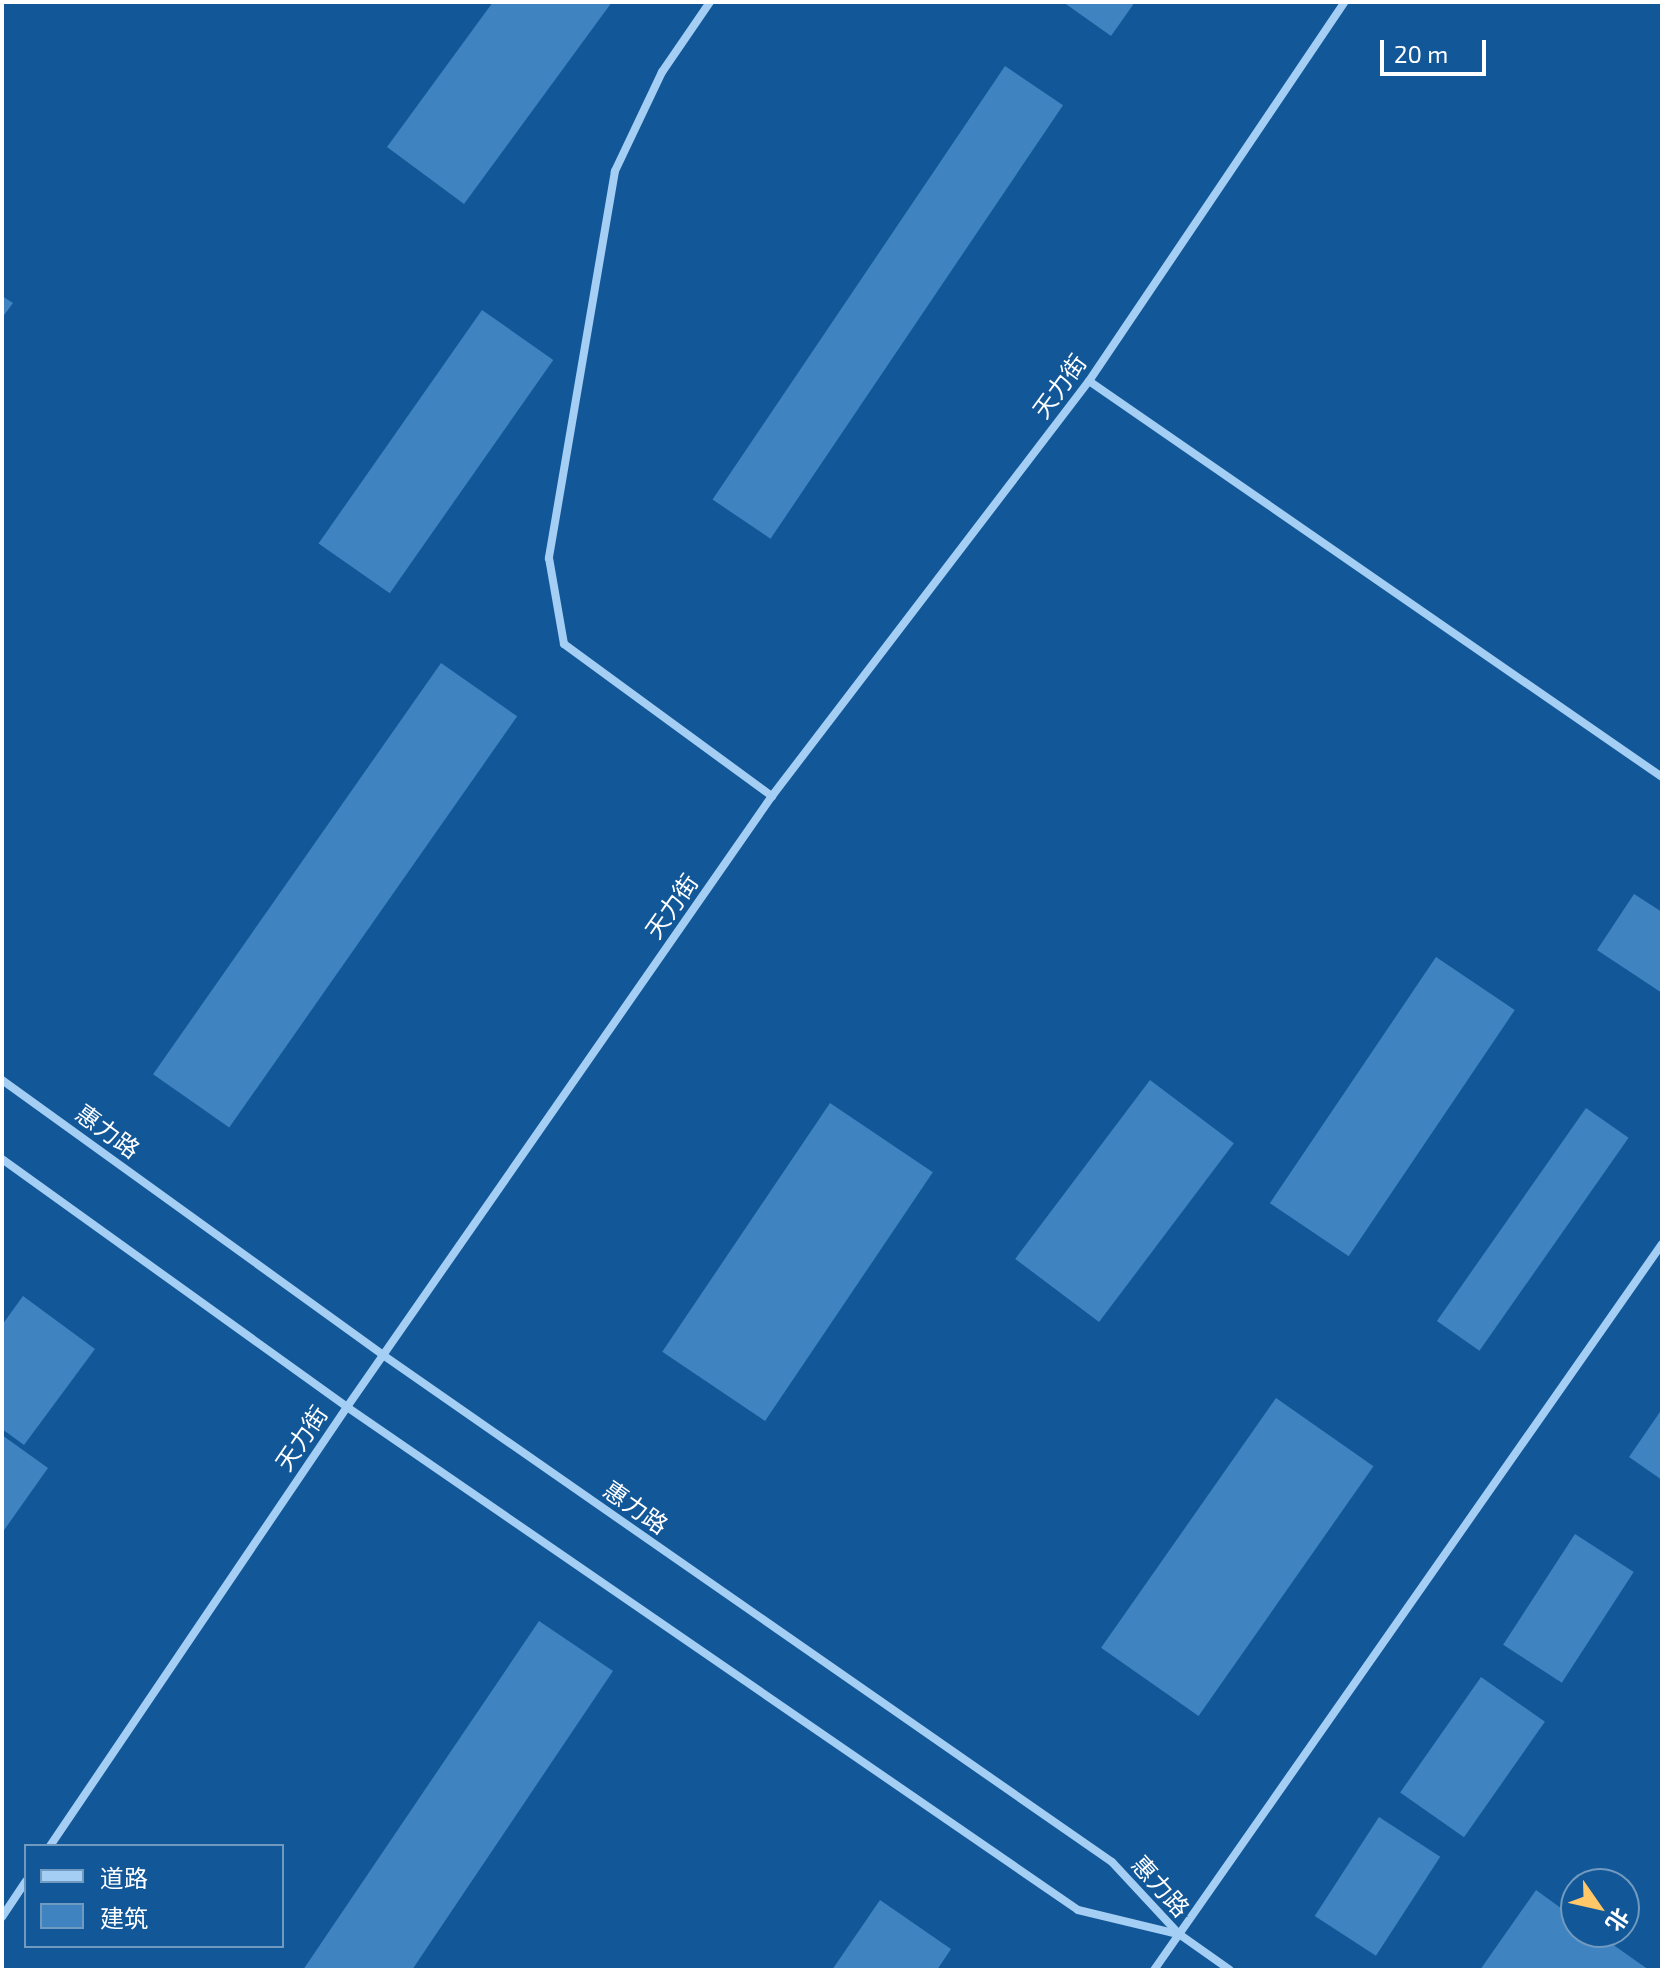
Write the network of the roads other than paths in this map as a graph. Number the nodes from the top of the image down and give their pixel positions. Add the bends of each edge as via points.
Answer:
1 (710, 2) edge
2 (1345, 2) edge
3 (1089, 381) junction
4 (1662, 777) edge
5 (772, 796) junction
6 (2, 1080) edge
7 (2, 1159) edge
8 (1662, 1244) edge
9 (383, 1355) junction
10 (347, 1407) junction
11 (51, 1844) edge
12 (24, 1884) edge
13 (2, 1917) edge
14 (1179, 1934) junction
15 (1154, 1970) edge
16 (1230, 1970) edge

1 - 5 street via 662,72 615,171 549,558 564,644
2 - 3 street, 天力街
3 - 4 street
3 - 5 street, 天力街
5 - 9 street, 天力街
6 - 9 street, 惠力路
7 - 10 street, 惠力路
8 - 14 street
9 - 10 street, 天力街
9 - 14 street, 惠力路 via 1112,1862
10 - 11 street, 天力街
10 - 14 street, 惠力路 via 1078,1910
12 - 13 street
14 - 15 street
14 - 16 street

